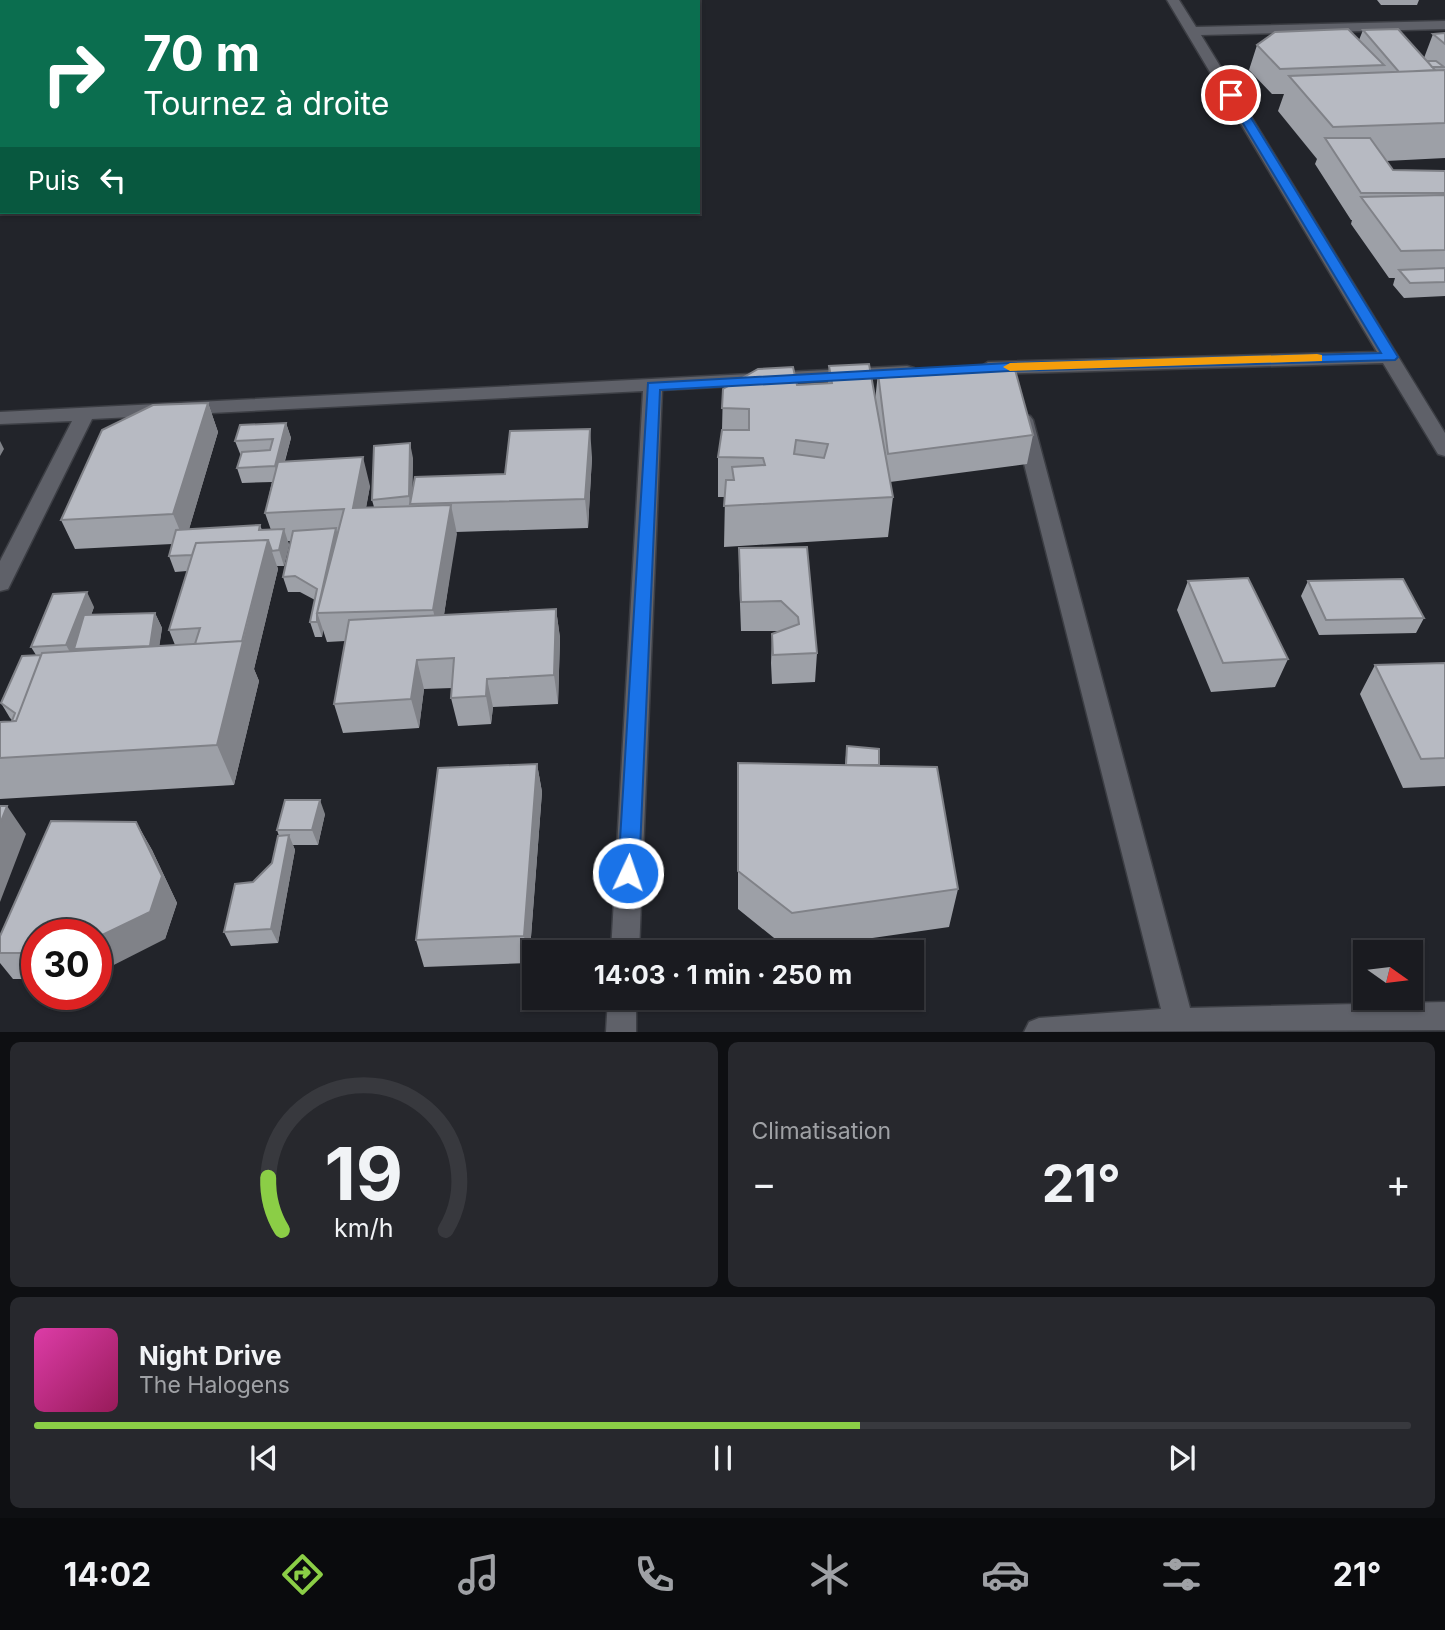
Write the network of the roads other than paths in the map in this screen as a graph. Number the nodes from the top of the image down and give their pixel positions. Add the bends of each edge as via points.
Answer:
1 (1174, 0) edge
2 (1445, 25) edge
3 (1192, 31) junction
4 (1391, 357) junction
5 (1009, 367) junction
6 (968, 369) edge
7 (927, 371) edge
8 (653, 386) junction
9 (86, 413) junction
10 (0, 418) edge
11 (1445, 449) edge
12 (0, 583) edge
13 (626, 940) edge
14 (622, 1010) edge
15 (1445, 1016) edge
16 (1179, 1022) junction
17 (621, 1031) edge
18 (1039, 1031) edge

1 - 3 street
2 - 3 street
3 - 4 street
4 - 5 street
4 - 11 street
5 - 6 street
5 - 16 street
7 - 8 street
8 - 9 street
8 - 13 street
9 - 10 street
9 - 12 street
14 - 17 street
15 - 16 street
16 - 18 street

